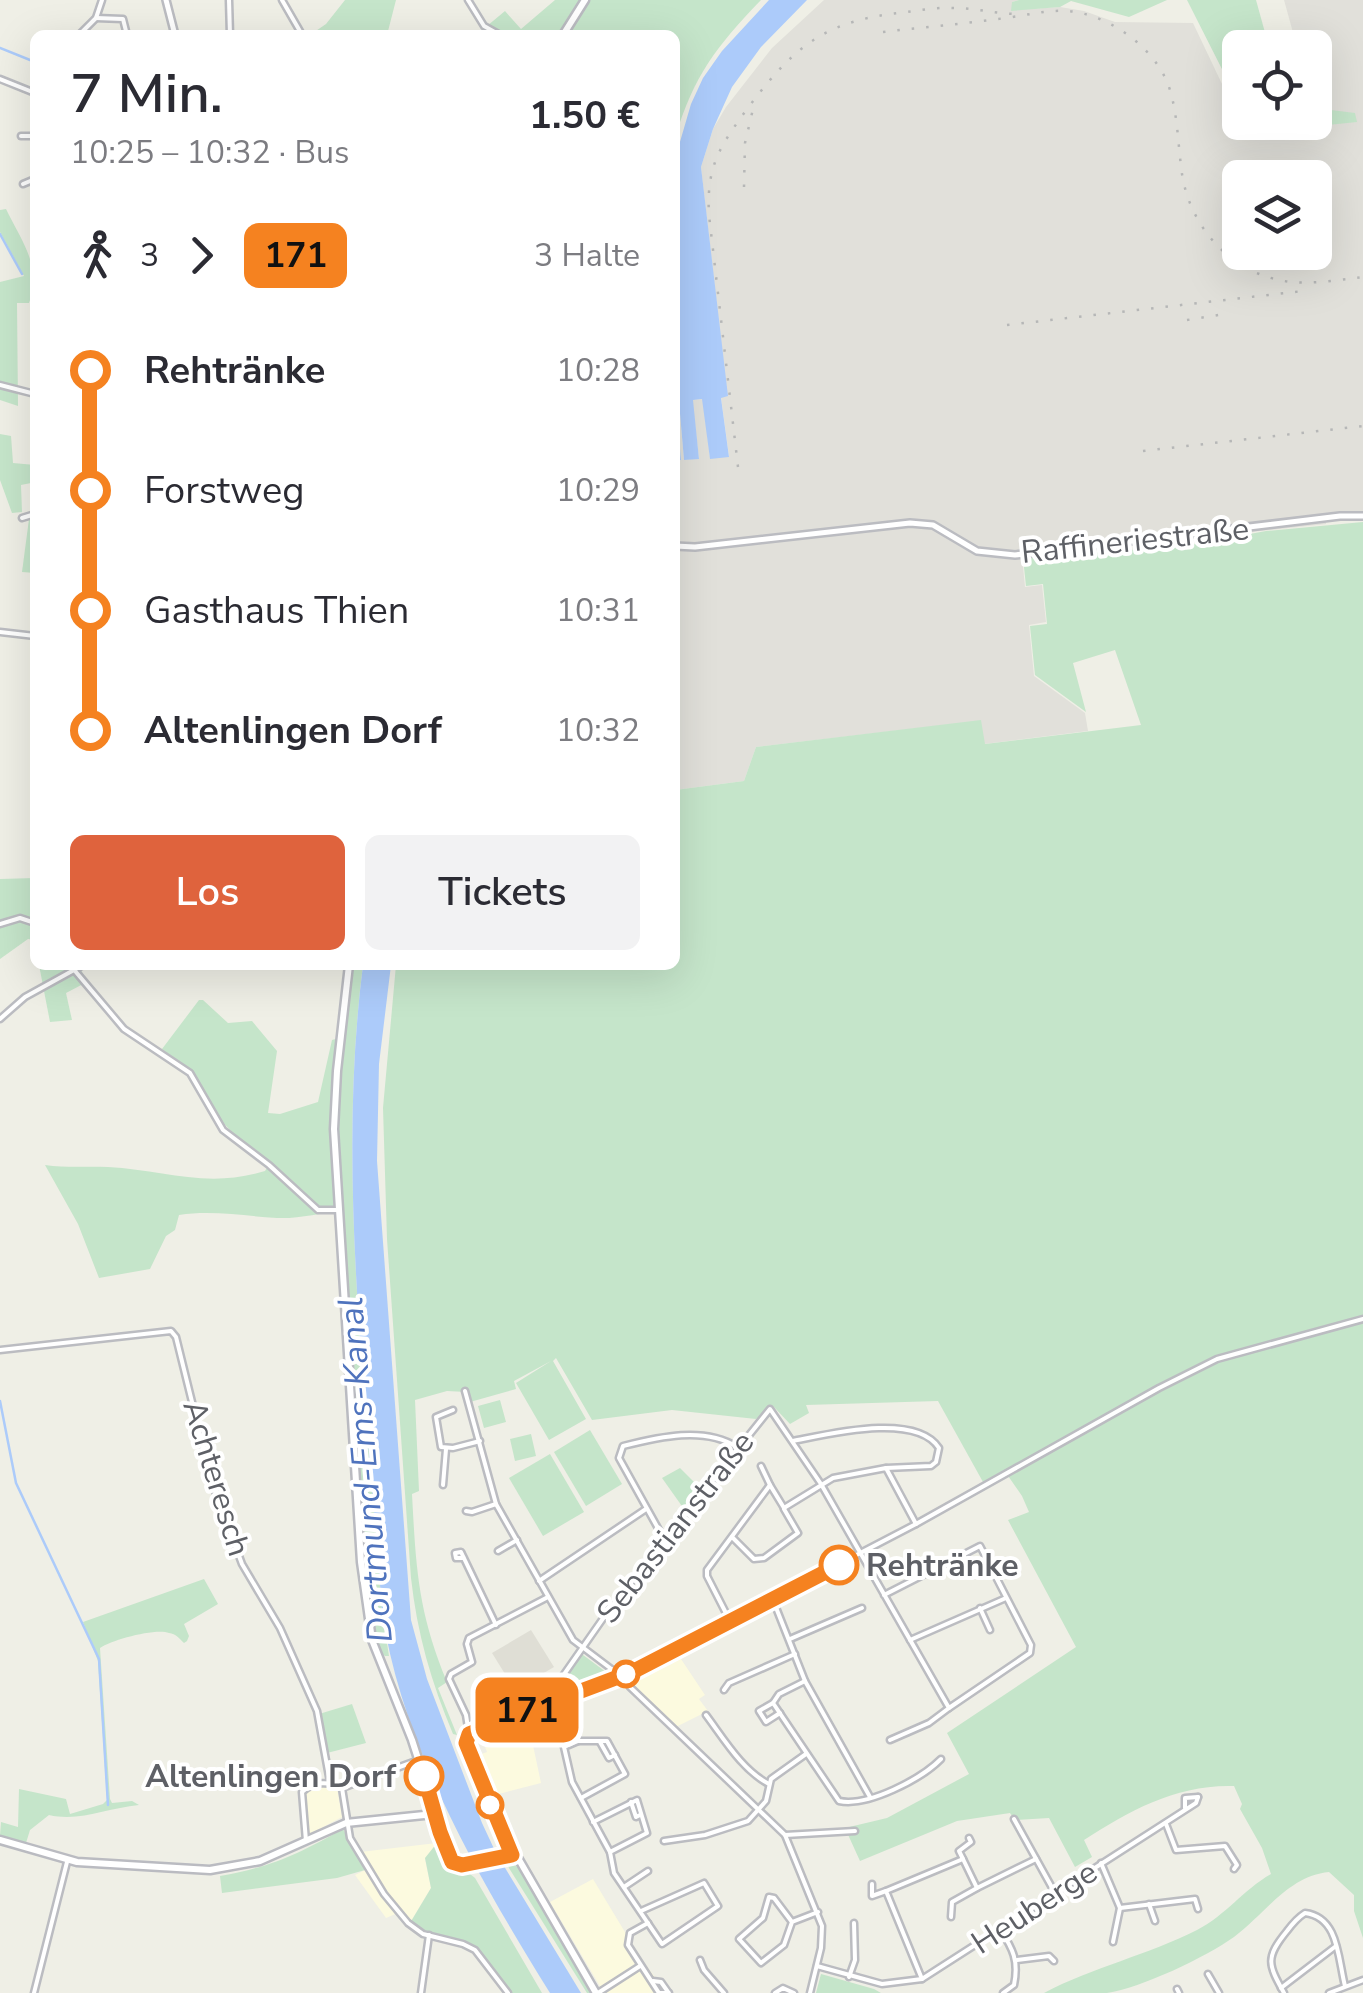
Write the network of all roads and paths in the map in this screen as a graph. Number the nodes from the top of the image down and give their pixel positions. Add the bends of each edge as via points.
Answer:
1 (102, 0) edge
2 (166, 0) edge
3 (229, 0) edge
4 (282, 0) edge
5 (468, 0) edge
6 (586, 0) edge
7 (96, 18) junction
8 (84, 30) edge
9 (126, 30) edge
10 (175, 30) edge
11 (230, 30) edge
12 (300, 30) edge
13 (491, 30) edge
14 (566, 30) edge
15 (2, 80) edge
16 (0, 88) edge
17 (30, 91) edge
18 (21, 136) dead end
19 (30, 136) edge
20 (30, 182) edge
21 (24, 184) dead end
22 (0, 384) edge
23 (30, 393) edge
24 (30, 516) edge
25 (1363, 516) edge
26 (22, 518) dead end
27 (680, 546) edge
28 (0, 632) edge
29 (30, 635) edge
30 (30, 921) edge
31 (0, 924) edge
32 (78, 970) edge
33 (348, 970) edge
34 (75, 972) junction
35 (0, 1020) edge
36 (338, 1210) junction
37 (1363, 1320) edge
38 (0, 1350) edge
39 (465, 1390) dead end
40 (453, 1410) dead end
41 (480, 1441) junction
42 (793, 1441) junction
43 (737, 1447) junction
44 (446, 1449) junction
45 (761, 1466) dead end
46 (886, 1468) junction
47 (822, 1484) junction
48 (443, 1485) dead end
49 (770, 1485) junction
50 (496, 1504) junction
51 (784, 1508) junction
52 (646, 1509) junction
53 (466, 1510) dead end
54 (916, 1524) junction
55 (664, 1538) junction
56 (732, 1538) junction
57 (517, 1540) junction
58 (498, 1551) dead end
59 (859, 1554) junction
60 (464, 1558) dead end
61 (539, 1581) junction
62 (884, 1594) junction
63 (548, 1597) junction
64 (1006, 1598) junction
65 (773, 1600) junction
66 (862, 1608) dead end
67 (980, 1608) junction
68 (730, 1622) junction
69 (496, 1625) junction
70 (990, 1630) dead end
71 (790, 1639) junction
72 (910, 1640) junction
73 (581, 1647) junction
74 (796, 1654) junction
75 (622, 1674) junction
76 (805, 1681) junction
77 (724, 1690) dead end
78 (564, 1695) junction
79 (544, 1703) junction
80 (773, 1703) junction
81 (949, 1708) junction
82 (780, 1713) junction
83 (706, 1715) dead end
84 (469, 1734) junction
85 (890, 1740) dead end
86 (578, 1741) junction
87 (806, 1754) junction
88 (941, 1759) dead end
89 (419, 1760) junction
90 (330, 1782) junction
91 (769, 1784) junction
92 (342, 1788) junction
93 (581, 1798) junction
94 (870, 1798) junction
95 (1186, 1809) dead end
96 (758, 1812) junction
97 (434, 1814) junction
98 (1014, 1819) dead end
99 (593, 1822) junction
100 (1165, 1822) junction
101 (346, 1823) junction
102 (854, 1831) dead end
103 (785, 1835) junction
104 (969, 1838) dead end
105 (0, 1840) edge
106 (306, 1841) junction
107 (664, 1841) dead end
108 (610, 1852) junction
109 (508, 1856) junction
110 (963, 1859) junction
111 (1036, 1859) junction
112 (68, 1860) junction
113 (1101, 1863) junction
114 (1234, 1869) dead end
115 (648, 1871) dead end
116 (872, 1884) dead end
117 (624, 1887) junction
118 (977, 1888) junction
119 (886, 1891) junction
120 (1055, 1894) junction
121 (1149, 1904) junction
122 (1120, 1908) junction
123 (1198, 1910) dead end
124 (641, 1911) junction
125 (818, 1912) junction
126 (951, 1917) dead end
127 (1155, 1921) dead end
128 (648, 1922) junction
129 (792, 1922) junction
130 (854, 1923) dead end
131 (1000, 1929) junction
132 (429, 1935) junction
133 (1113, 1942) dead end
134 (1336, 1946) junction
135 (700, 1960) dead end
136 (1017, 1960) junction
137 (1054, 1961) dead end
138 (641, 1966) junction
139 (818, 1966) junction
140 (1208, 1974) dead end
141 (849, 1976) junction
142 (922, 1979) junction
143 (1363, 1980) edge
144 (911, 1983) junction
145 (1345, 1986) junction
146 (914, 1990) dead end
147 (1282, 1991) edge
148 (669, 1992) edge
149 (34, 1993) edge
150 (421, 1993) edge
151 (508, 1993) edge
152 (597, 1993) edge
153 (724, 1993) edge
154 (775, 1993) edge
155 (794, 1993) edge
156 (810, 1993) edge
157 (1003, 1993) edge
158 (1219, 1993) edge
159 (1329, 1993) edge

1 - 7 street
2 - 10 street
3 - 11 street
4 - 12 street
5 - 13 street
6 - 14 main road
7 - 8 street
7 - 9 street via 123,19
15 - 16 street
15 - 17 street
18 - 19 street
20 - 21 street
22 - 23 street
24 - 26 street
25 - 27 street, Raffineriestraße via 1015,554 977,550 933,525 910,523
28 - 29 street
30 - 31 street
32 - 34 street
33 - 36 main road via 336,1071
34 - 35 street via 25,997
34 - 36 street via 124,1029 190,1073 223,1130 318,1210
36 - 89 main road via 366,1609
37 - 54 street via 1217,1360
38 - 90 street, Achteresch via 171,1331 176,1337 212,1483 242,1564 316,1710
39 - 41 street
40 - 44 street via 436,1416 438,1442
41 - 44 street
41 - 50 street
42 - 43 street, Sebastianstraße via 770,1409
42 - 46 street via 899,1429 926,1434 939,1448 931,1466
42 - 47 street
43 - 52 street via 702,1434 623,1446 619,1458
43 - 55 street, Sebastianstraße
44 - 48 street
45 - 49 street
46 - 47 street
46 - 54 street
47 - 51 street
47 - 59 street
49 - 51 street
49 - 56 street
50 - 53 street
50 - 57 street
51 - 56 street via 798,1533 764,1558 754,1559
52 - 55 street
52 - 61 street
54 - 59 street
55 - 73 street, Sebastianstraße
56 - 68 street via 707,1576
57 - 58 street
57 - 61 street
59 - 62 street
59 - 65 street
60 - 69 street
61 - 63 street
62 - 64 street via 980,1546
62 - 72 street
63 - 69 street
63 - 73 street
64 - 67 street
64 - 81 street via 1030,1653
65 - 68 street
65 - 71 street
66 - 71 street
67 - 70 street
67 - 72 street
68 - 75 street
69 - 84 street via 469,1638 472,1662 450,1676
71 - 74 street
72 - 81 street
73 - 75 street
73 - 79 street, Sebastianstraße
74 - 76 street
74 - 77 street
75 - 78 street
75 - 96 street
76 - 80 street
76 - 94 street
78 - 79 street
78 - 86 street
79 - 84 street
80 - 82 street
80 - 82 street via 760,1711 766,1722
81 - 85 street
82 - 87 street
83 - 91 street
84 - 109 street via 466,1743
86 - 93 street via 564,1747
86 - 93 street via 607,1741 624,1774
87 - 91 street
87 - 94 street via 839,1801
88 - 94 street via 915,1779
89 - 92 street
89 - 97 main road
90 - 92 street
90 - 106 street via 302,1792
91 - 96 street
92 - 101 street
93 - 99 street
95 - 100 street, Heuberge
96 - 103 street
96 - 107 street via 732,1828
97 - 101 main road
97 - 109 main road via 455,1864
98 - 111 street
99 - 108 street
99 - 108 street via 637,1800 648,1832
100 - 113 street, Heuberge
100 - 114 street via 1176,1850 1225,1846
101 - 106 main road
101 - 132 street via 384,1894 408,1923
102 - 103 street
103 - 125 street
104 - 110 street via 959,1851
105 - 112 main road
106 - 112 main road via 260,1861 210,1870
108 - 117 street
109 - 152 main road via 526,1869
110 - 118 street
110 - 119 street
111 - 118 street
111 - 120 street
112 - 149 street
113 - 120 street, Heuberge
113 - 122 street
115 - 117 street
116 - 119 street via 872,1896
117 - 124 street
118 - 126 street via 952,1902
119 - 142 street
120 - 131 street, Heuberge
121 - 122 street
121 - 123 street via 1195,1899
121 - 127 street
122 - 133 street
124 - 128 street
124 - 128 street via 704,1883 718,1906 662,1944
125 - 129 street
125 - 139 street
128 - 138 street via 628,1937
129 - 129 street via 784,1945 761,1964 739,1939 764,1918 768,1897
130 - 141 street
131 - 136 street
131 - 142 street, Heuberge
132 - 150 street
132 - 151 street via 474,1950
134 - 145 street
134 - 147 street
134 - 147 street via 1326,1921 1300,1915 1271,1954
135 - 153 street
136 - 137 street
136 - 157 street via 1014,1985
138 - 148 street
138 - 152 street
139 - 141 street, Heuberge
139 - 156 street
140 - 158 street
141 - 144 street, Heuberge
142 - 144 street, Heuberge
143 - 145 street
144 - 146 street
145 - 159 street
154 - 155 street

